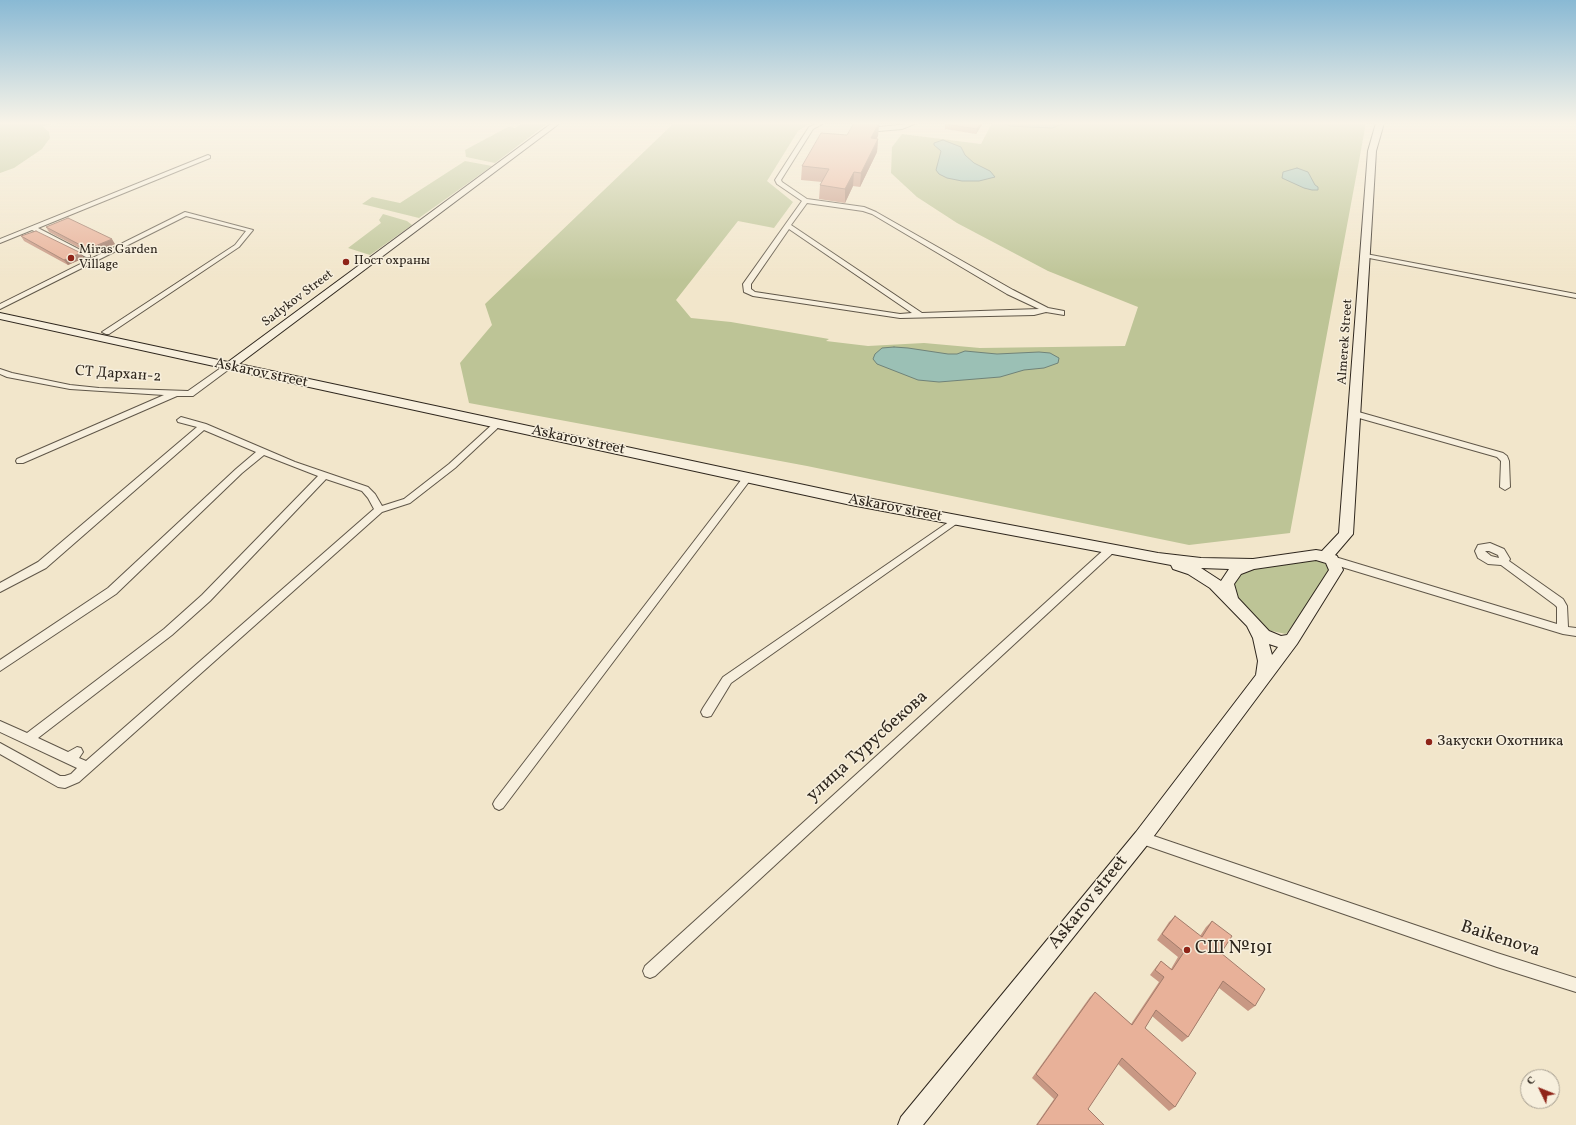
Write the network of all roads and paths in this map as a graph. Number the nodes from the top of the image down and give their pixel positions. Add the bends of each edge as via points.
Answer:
1 (162, 176) edge
2 (485, 176) edge
3 (781, 176) edge
4 (1371, 176) edge
5 (805, 201) junction
6 (788, 226) junction
7 (33, 228) junction
8 (0, 241) edge
9 (88, 256) edge
10 (1366, 256) junction
11 (1576, 296) edge
12 (0, 307) edge
13 (1046, 310) junction
14 (1061, 313) dead end
15 (0, 316) edge
16 (921, 316) junction
17 (106, 332) dead end
18 (228, 367) junction
19 (0, 371) edge
20 (176, 393) junction
21 (1354, 414) junction
22 (181, 420) dead end
23 (498, 424) junction
24 (204, 426) junction
25 (262, 452) junction
26 (20, 461) dead end
27 (324, 475) junction
28 (748, 477) junction
29 (1505, 487) dead end
30 (379, 510) junction
31 (956, 520) junction
32 (1111, 549) junction
33 (1158, 558) junction
34 (1329, 559) junction
35 (1503, 562) dead end
36 (1253, 564) junction
37 (0, 588) edge
38 (1249, 619) junction
39 (1564, 630) junction
40 (1576, 632) edge
41 (1292, 640) junction
42 (0, 666) edge
43 (1263, 676) junction
44 (707, 712) dead end
45 (0, 726) edge
46 (28, 739) junction
47 (0, 748) edge
48 (87, 768) junction
49 (499, 804) dead end
50 (1142, 838) junction
51 (650, 971) dead end
52 (1576, 985) edge
53 (909, 1125) edge

1 - 7 street
2 - 18 street, Sadykov Street
3 - 5 street via 779,183
4 - 10 street, Almerek Street
5 - 6 street
5 - 13 street via 864,209 874,213 1010,292
6 - 16 street
6 - 16 street via 748,284 747,290 753,294 900,316
7 - 8 street
7 - 9 street
10 - 11 street
10 - 21 street, Almerek Street
12 - 17 street via 185,214 250,230 237,246
13 - 14 street
13 - 16 street via 1034,313
15 - 18 street, Askarov street
18 - 20 street, СТ Дархан-2 via 190,394
18 - 23 street, Askarov street
19 - 20 street, СТ Дархан-2 via 70,387
20 - 26 street
21 - 29 street via 1500,455 1505,461
21 - 34 street, Almerek Street via 1346,534
22 - 24 street
23 - 28 street, Askarov street
23 - 30 street via 452,466 407,501
24 - 25 street
24 - 37 street via 42,565
25 - 27 street
25 - 42 street via 112,591
27 - 30 street via 364,489 372,496
27 - 46 street via 206,598 179,622
28 - 31 street, Askarov street
28 - 49 street
30 - 48 street
31 - 32 street, Askarov street
31 - 44 street via 727,680
32 - 33 street, Askarov street
32 - 51 street, улица Турусбекова
33 - 36 street via 1201,563
33 - 38 street via 1193,570 1215,584
34 - 36 street via 1316,555
34 - 39 street
34 - 41 street, Askarov street via 1336,570
35 - 39 street via 1560,602
36 - 38 street via 1236,570 1227,584 1231,600
38 - 41 street via 1264,635 1280,642
38 - 43 street via 1260,638 1266,661
39 - 40 street
41 - 43 street, Askarov street
43 - 50 street, Askarov street
45 - 46 street
46 - 48 street via 73,755
47 - 48 street via 58,781 65,782 75,778
50 - 52 street, Baikenova
50 - 53 street, Askarov street

